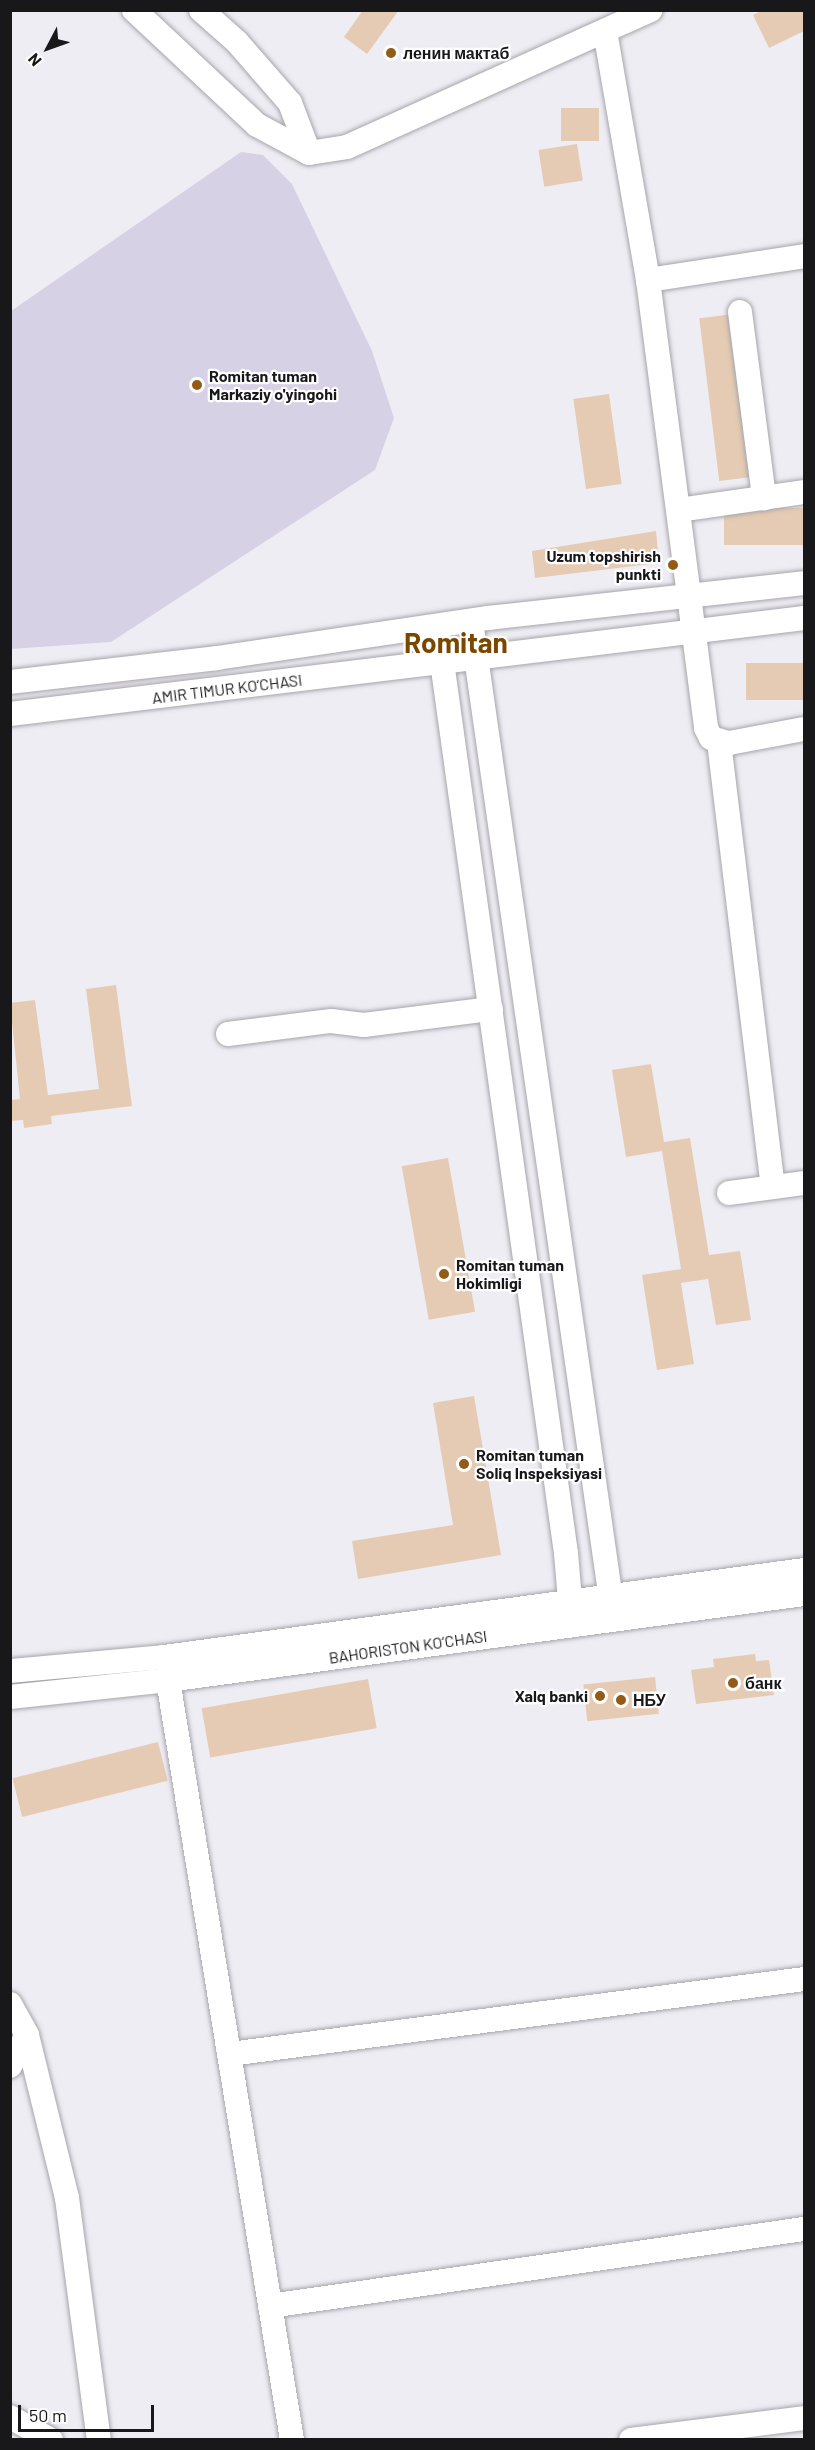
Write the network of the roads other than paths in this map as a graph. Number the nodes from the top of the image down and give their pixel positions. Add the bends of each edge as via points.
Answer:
1 (134, 10) edge
2 (201, 10) edge
3 (651, 10) edge
4 (605, 31) junction
5 (309, 153) junction
6 (804, 256) edge
7 (648, 280) junction
8 (740, 312) dead end
9 (804, 492) edge
10 (764, 498) junction
11 (679, 510) junction
12 (804, 584) edge
13 (687, 598) junction
14 (804, 618) edge
15 (471, 622) junction
16 (437, 626) junction
17 (690, 632) junction
18 (477, 657) junction
19 (443, 663) junction
20 (10, 682) edge
21 (10, 714) edge
22 (804, 729) edge
23 (719, 742) junction
24 (491, 1009) junction
25 (228, 1034) dead end
26 (804, 1183) edge
27 (773, 1187) junction
28 (729, 1193) dead end
29 (804, 1570) edge
30 (611, 1594) junction
31 (804, 1594) edge
32 (570, 1600) junction
33 (614, 1620) junction
34 (572, 1625) junction
35 (10, 1671) edge
36 (168, 1680) junction
37 (10, 1697) edge
38 (804, 1979) edge
39 (10, 2004) edge
40 (27, 2035) junction
41 (230, 2054) junction
42 (10, 2066) edge
43 (804, 2229) edge
44 (270, 2306) junction
45 (10, 2417) edge
46 (804, 2418) edge
47 (51, 2439) edge
48 (99, 2439) edge
49 (292, 2439) edge
50 (631, 2439) edge

1 - 5 street via 257,125
2 - 5 street via 237,42 290,103
3 - 4 street
4 - 5 street via 347,147
4 - 7 street
6 - 7 street
7 - 11 street
8 - 10 street
9 - 10 street
10 - 11 street
11 - 13 street
12 - 13 street, AMIR TIMUR KO‘CHASI
13 - 15 street, AMIR TIMUR KO‘CHASI
13 - 17 street
14 - 17 street, AMIR TIMUR KO‘CHASI
15 - 16 street, AMIR TIMUR KO‘CHASI
15 - 18 street
16 - 19 street
16 - 20 street, AMIR TIMUR KO‘CHASI via 218,658
17 - 18 street, AMIR TIMUR KO‘CHASI
17 - 23 street via 706,728
18 - 19 street, AMIR TIMUR KO‘CHASI
18 - 30 street
19 - 21 street, AMIR TIMUR KO‘CHASI
19 - 24 street
22 - 23 street
23 - 27 street
24 - 25 street via 364,1025 331,1021
24 - 32 street
26 - 27 street
27 - 28 street
29 - 30 street, BAHORISTON KO‘CHASI
30 - 32 street, BAHORISTON KO‘CHASI
30 - 33 street
31 - 33 street, BAHORISTON KO‘CHASI
32 - 34 street
32 - 35 street, BAHORISTON KO‘CHASI via 164,1657
33 - 34 street, BAHORISTON KO‘CHASI
34 - 36 street, BAHORISTON KO‘CHASI
36 - 37 street, BAHORISTON KO‘CHASI
36 - 41 street
38 - 41 street
39 - 40 street
40 - 42 street
40 - 48 street via 67,2198
41 - 44 street
43 - 44 street
44 - 49 street
45 - 47 street
46 - 50 street

